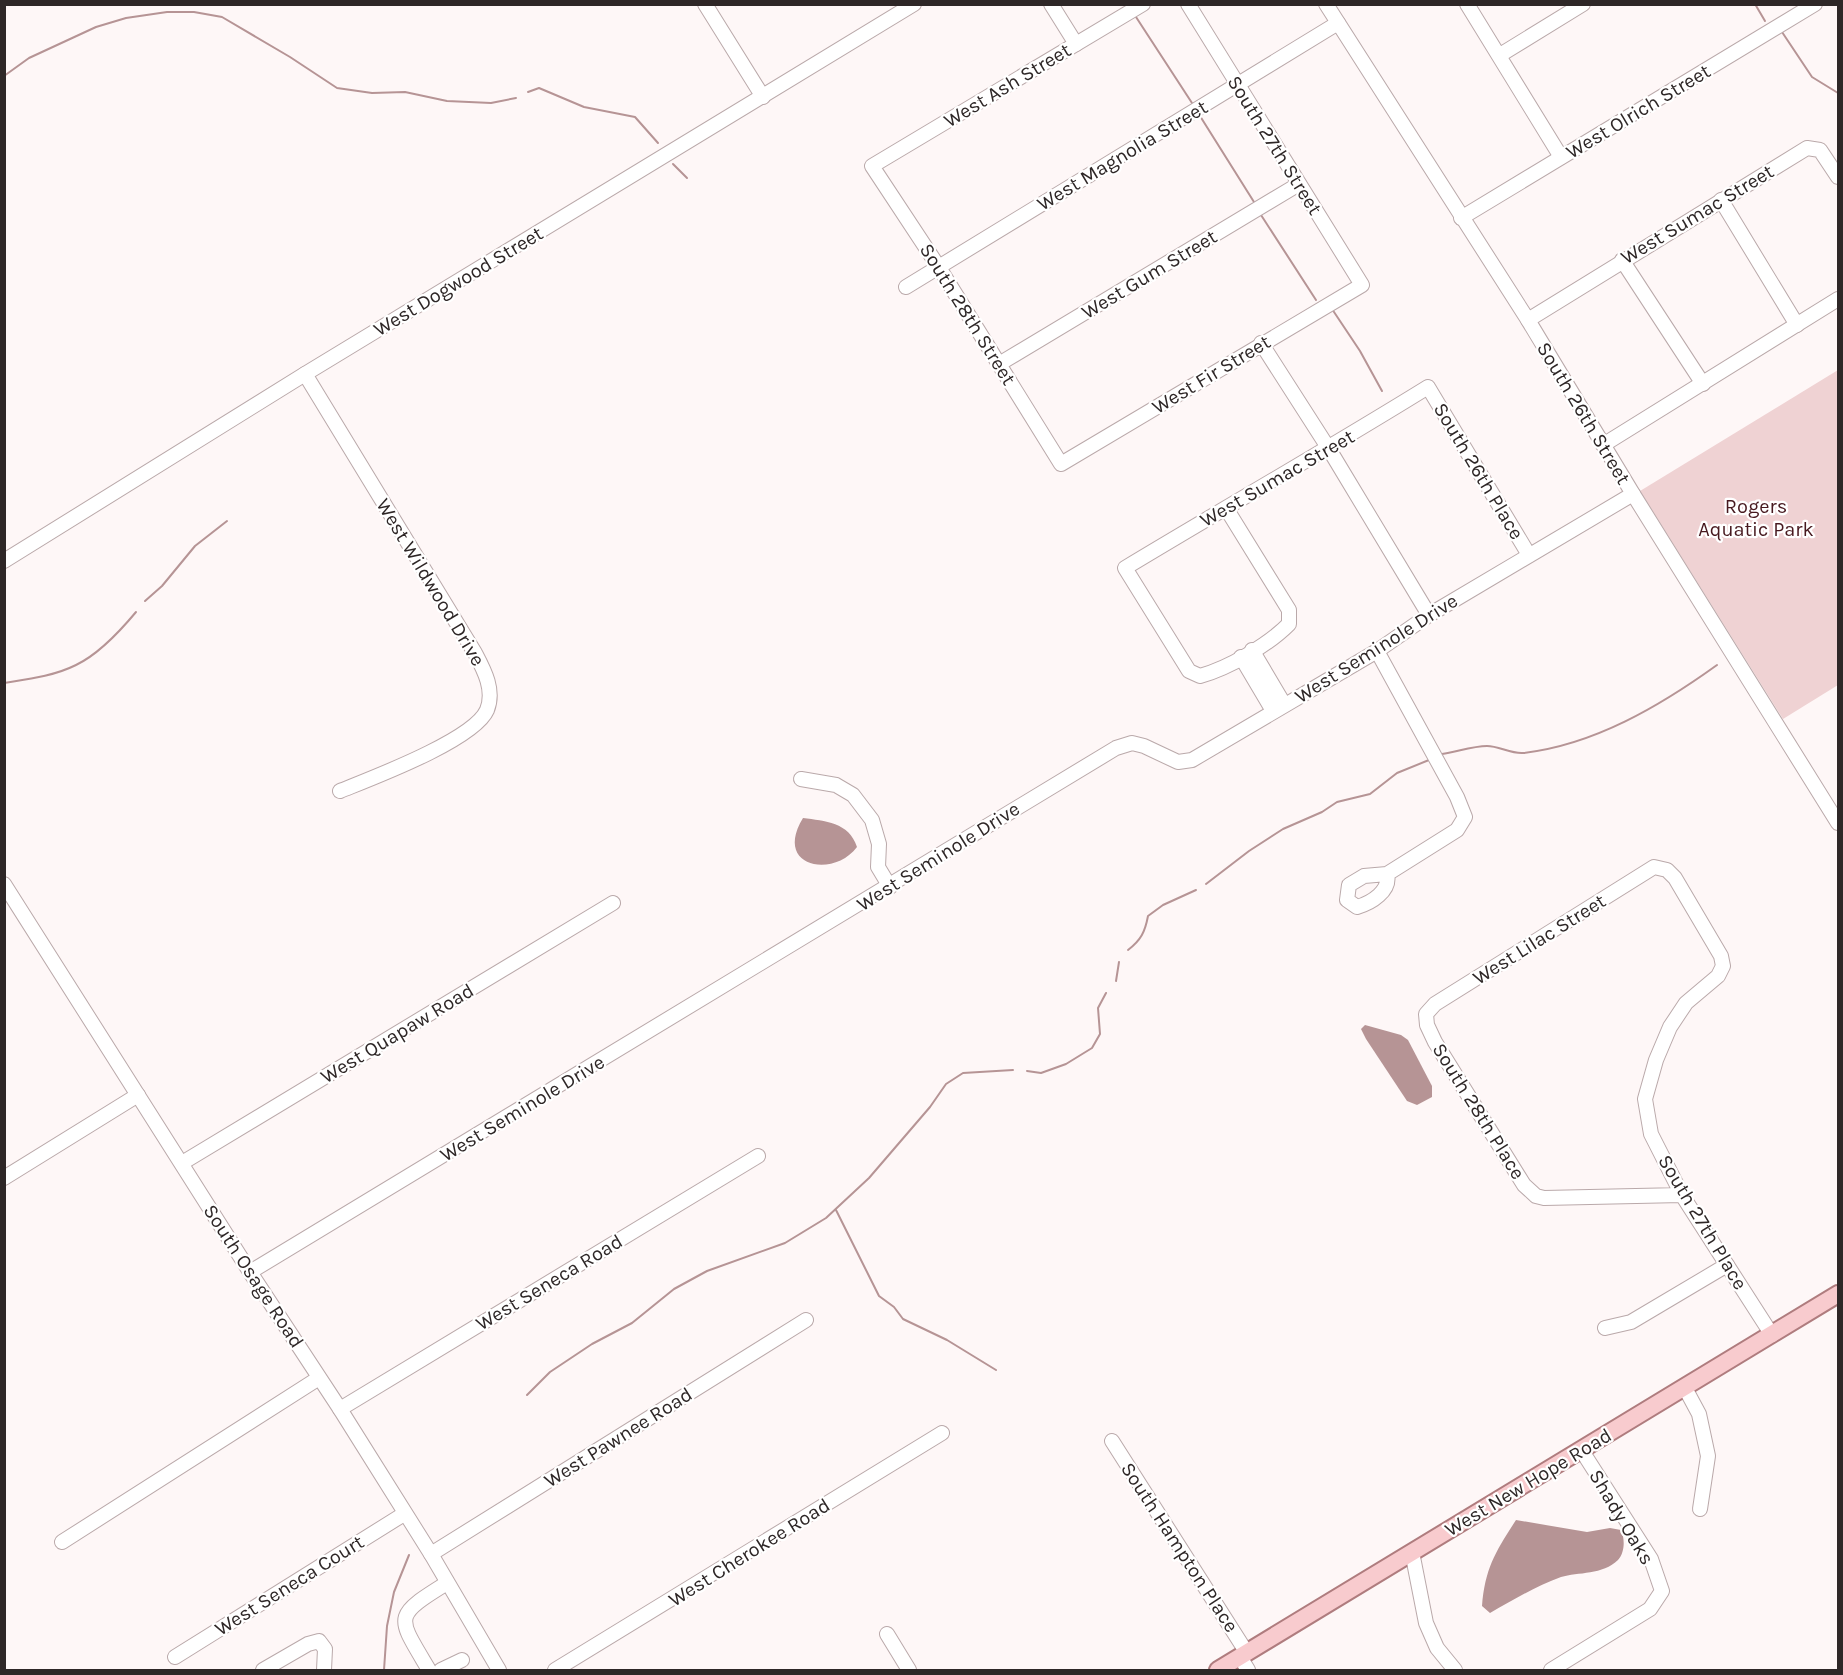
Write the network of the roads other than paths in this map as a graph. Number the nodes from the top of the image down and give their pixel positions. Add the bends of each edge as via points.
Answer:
1 (705, 4) edge
2 (914, 4) edge
3 (1051, 4) edge
4 (1143, 4) edge
5 (1188, 4) edge
6 (1326, 4) edge
7 (1467, 4) edge
8 (1583, 4) edge
9 (1815, 4) edge
10 (1338, 23) junction
11 (1076, 44) junction
12 (1500, 55) junction
13 (1237, 85) junction
14 (763, 97) junction
15 (1561, 157) junction
16 (872, 166) joint
17 (1839, 177) edge
18 (1299, 184) junction
19 (1721, 200) junction
20 (1461, 218) junction
21 (1622, 260) junction
22 (938, 266) junction
23 (1362, 285) joint
24 (906, 287) dead end
25 (1839, 299) edge
26 (1528, 320) junction
27 (1797, 325) junction
28 (1262, 343) junction
29 (999, 364) junction
30 (305, 374) junction
31 (1703, 384) junction
32 (1428, 387) joint
33 (1603, 445) junction
34 (1329, 449) junction
35 (1061, 464) joint
36 (1633, 494) junction
37 (1226, 508) junction
38 (1529, 555) junction
39 (4, 561) edge
40 (1429, 615) junction
41 (1377, 651) junction
42 (1247, 654) junction
43 (1279, 708) junction
44 (801, 779) dead end
45 (340, 791) dead end
46 (1839, 823) edge
47 (1654, 867) joint
48 (1387, 874) dead end
49 (4, 884) edge
50 (890, 887) junction
51 (613, 903) dead end
52 (1426, 1014) joint
53 (138, 1095) junction
54 (758, 1156) dead end
55 (182, 1163) junction
56 (4, 1178) edge
57 (1682, 1196) junction
58 (1727, 1264) junction
59 (250, 1272) junction
60 (1839, 1294) edge
61 (806, 1320) dead end
62 (1605, 1328) dead end
63 (1772, 1335) junction
64 (319, 1378) junction
65 (1685, 1388) junction
66 (340, 1409) junction
67 (942, 1433) dead end
68 (1112, 1441) dead end
69 (1582, 1451) junction
70 (1700, 1509) dead end
71 (404, 1514) junction
72 (62, 1542) dead end
73 (1412, 1552) junction
74 (431, 1554) junction
75 (447, 1582) junction
76 (887, 1634) dead end
77 (175, 1656) dead end
78 (462, 1660) dead end
79 (1245, 1660) edge
80 (263, 1671) edge
81 (324, 1671) edge
82 (429, 1671) edge
83 (441, 1671) edge
84 (499, 1671) edge
85 (555, 1671) edge
86 (909, 1671) edge
87 (1218, 1671) edge
88 (1455, 1671) edge
89 (1551, 1671) edge

1 - 14 street
2 - 14 street, West Dogwood Street
3 - 11 street
4 - 11 street, West Ash Street
5 - 13 street, South 27th Street
6 - 10 street, South 26th Street
7 - 12 street
8 - 12 street
9 - 15 street, West Olrich Street
10 - 13 street, West Magnolia Street
10 - 20 street, South 26th Street
11 - 16 street, West Ash Street
12 - 15 street
13 - 18 street, South 27th Street
13 - 22 street, West Magnolia Street
14 - 30 street, West Dogwood Street
15 - 20 street, West Olrich Street
16 - 22 street, South 28th Street
17 - 19 street, West Sumac Street via 1820,150 1807,148
18 - 23 street, South 27th Street
18 - 29 street, West Gum Street
19 - 21 street, West Sumac Street
19 - 27 street
20 - 26 street, South 26th Street
21 - 26 street, West Sumac Street
21 - 31 street
22 - 24 street, West Magnolia Street
22 - 29 street, South 28th Street
23 - 28 street, West Fir Street
25 - 27 street
26 - 33 street, South 26th Street
27 - 31 street
28 - 34 street
28 - 35 street, West Fir Street
29 - 35 street, South 28th Street
30 - 39 street, West Dogwood Street
30 - 45 street, West Wildwood Drive via 475,653 490,688 488,708 482,719 464,732 402,766
31 - 33 street
32 - 34 street, West Sumac Street
32 - 38 street, South 26th Place
33 - 36 street, South 26th Street
34 - 37 street, West Sumac Street
34 - 40 street
36 - 38 street, West Seminole Drive
36 - 46 street, South 26th Street
37 - 42 street via 1289,610 1289,624
37 - 42 street, West Sumac Street via 1125,568 1189,670 1200,676
38 - 40 street, West Seminole Drive
40 - 41 street, West Seminole Drive
41 - 43 street, West Seminole Drive
41 - 48 street via 1465,817 1457,830
42 - 43 street
43 - 50 street, West Seminole Drive via 1192,760 1178,762 1132,743 1116,748
44 - 50 street via 836,785 853,795 872,820 879,844 878,867
47 - 52 street, West Lilac Street via 1435,1004
47 - 57 street, South 27th Place via 1667,870 1675,878 1721,956 1723,966 1718,976 1686,1003 1670,1027 1645,1099 1651,1134
49 - 53 street, South Osage Road
50 - 59 street, West Seminole Drive
51 - 55 street, West Quapaw Road
52 - 57 street, South 28th Place via 1435,1042 1524,1185 1536,1196
53 - 55 street, South Osage Road
53 - 56 street
54 - 66 street, West Seneca Road
55 - 59 street, South Osage Road
57 - 58 street, South 27th Place
58 - 62 street via 1631,1322
58 - 63 street, South 27th Place
59 - 64 street, South Osage Road
60 - 63 main road, West New Hope Road
61 - 74 street, West Pawnee Road
63 - 65 main road, West New Hope Road
64 - 66 street, South Osage Road
64 - 72 street
65 - 69 main road, West New Hope Road
65 - 70 street via 1699,1414 1708,1456
66 - 71 street, South Osage Road
67 - 85 street, West Cherokee Road
68 - 79 street, South Hampton Place
69 - 73 main road, West New Hope Road
69 - 89 street, Shady Oaks via 1651,1559 1662,1591 1650,1609
71 - 74 street, South Osage Road
71 - 77 street, West Seneca Court
73 - 79 main road, West New Hope Road
73 - 88 street via 1426,1623 1437,1648
74 - 75 street, South Osage Road
75 - 82 street via 409,1608 404,1616 404,1626
75 - 84 street, South Osage Road
76 - 86 street
78 - 83 street
79 - 87 main road, West New Hope Road
80 - 81 street via 319,1641 325,1649

